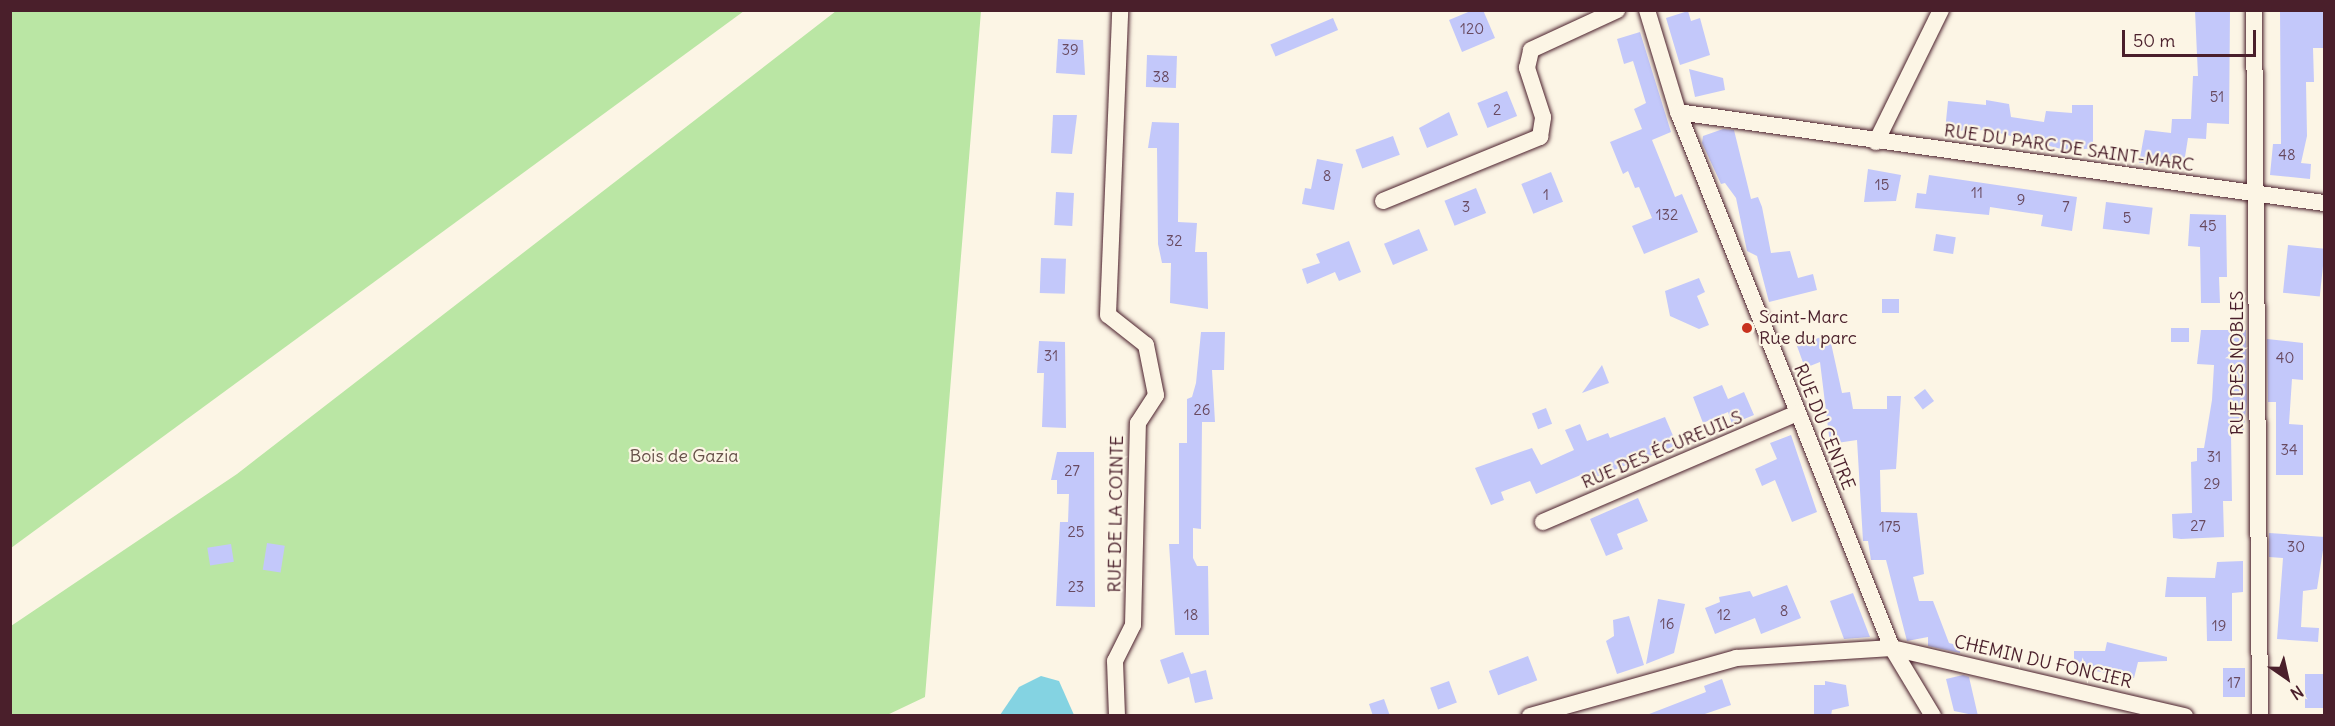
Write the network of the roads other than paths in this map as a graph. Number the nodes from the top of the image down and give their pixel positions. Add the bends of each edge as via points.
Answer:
1 (1120, 10) edge
2 (1617, 10) edge
3 (1647, 10) edge
4 (1941, 10) edge
5 (2254, 10) edge
6 (1678, 112) junction
7 (1876, 142) junction
8 (2256, 193) junction
9 (1383, 201) dead end
10 (2325, 203) edge
11 (1797, 413) junction
12 (1543, 522) dead end
13 (1892, 648) junction
14 (1117, 716) edge
15 (1530, 716) edge
16 (1933, 716) edge
17 (2185, 716) edge
18 (2260, 716) edge

1 - 14 street, RUE DE LA COINTE via 1108,315 1146,345 1156,395 1138,423 1133,626 1115,661
2 - 9 street via 1531,50 1527,68 1543,117 1540,137
3 - 6 street, RUE DU CENTRE
4 - 7 street
5 - 8 street, RUE DES NOBLES
6 - 7 street, RUE DU PARC DE SAINT-MARC
6 - 11 street, RUE DU CENTRE
7 - 8 street, RUE DU PARC DE SAINT-MARC
8 - 10 street, RUE DU PARC DE SAINT-MARC
8 - 18 street, RUE DES NOBLES
11 - 12 street, RUE DES ÉCUREUILS
11 - 13 street, RUE DU CENTRE
13 - 15 street, CHEMIN DU FONCIER via 1736,658
13 - 16 street, RUE DU CENTRE
13 - 17 street, CHEMIN DU FONCIER

